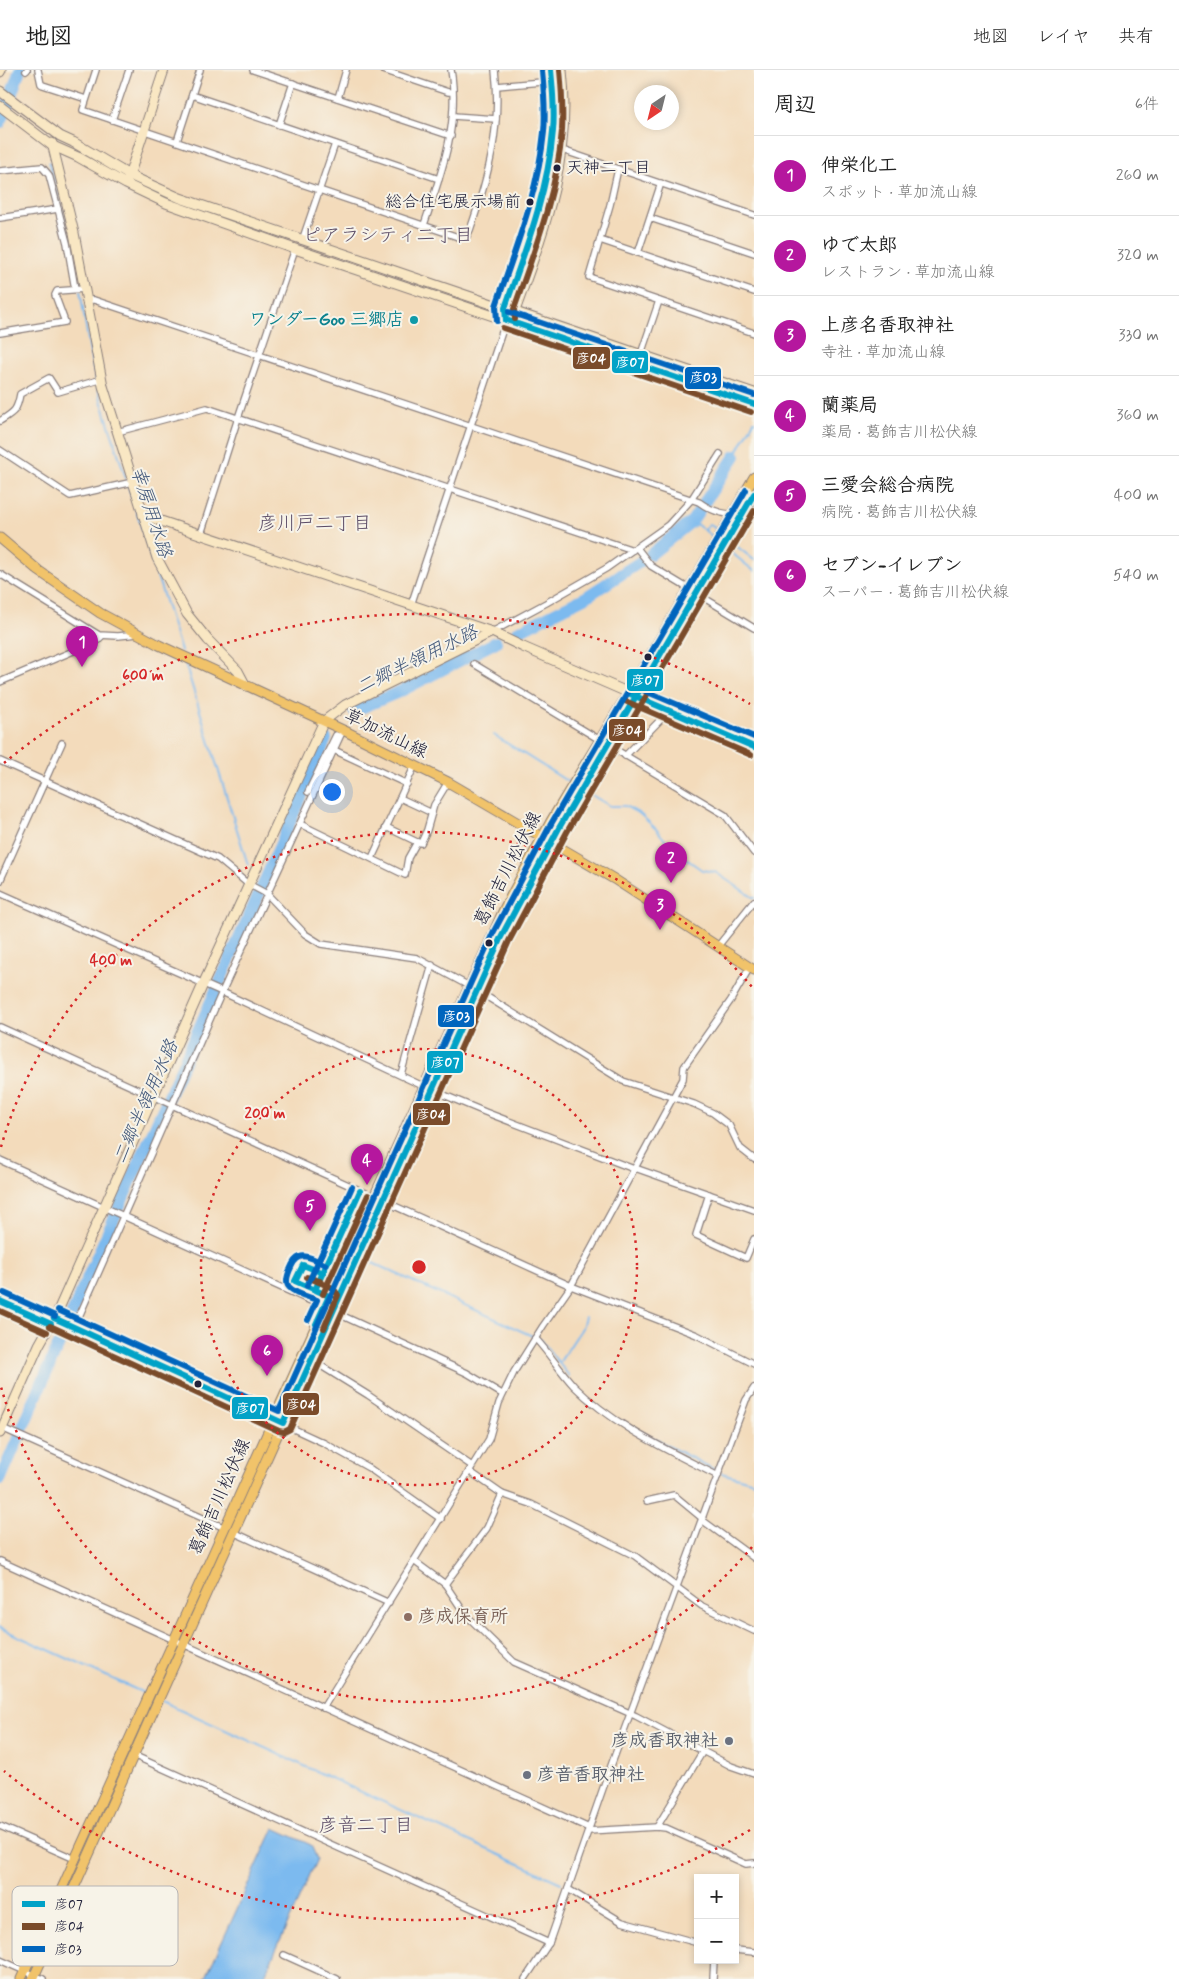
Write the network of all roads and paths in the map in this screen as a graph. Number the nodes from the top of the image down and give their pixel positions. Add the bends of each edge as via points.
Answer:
1 (38, 70) edge
2 (96, 70) edge
3 (129, 70) edge
4 (164, 70) edge
5 (200, 70) edge
6 (253, 70) edge
7 (346, 70) edge
8 (383, 70) edge
9 (451, 70) edge
10 (495, 70) edge
11 (551, 70) edge
12 (562, 70) edge
13 (553, 81) junction
14 (293, 83) junction
15 (497, 86) junction
16 (0, 91) edge
17 (452, 92) junction
18 (192, 95) junction
19 (338, 98) junction
20 (86, 100) junction
21 (0, 106) edge
22 (453, 116) junction
23 (496, 118) junction
24 (112, 120) junction
25 (279, 125) junction
26 (144, 130) junction
27 (55, 133) junction
28 (451, 136) junction
29 (176, 141) junction
30 (334, 144) junction
31 (51, 145) junction
32 (562, 150) junction
33 (618, 169) junction
34 (0, 171) edge
35 (129, 175) junction
36 (439, 179) junction
37 (661, 183) junction
38 (126, 184) junction
39 (319, 190) junction
40 (58, 208) junction
41 (754, 214) edge
42 (0, 218) edge
43 (650, 218) junction
44 (424, 225) junction
45 (600, 240) junction
46 (302, 241) junction
47 (295, 249) junction
48 (638, 253) junction
49 (754, 253) edge
50 (75, 289) junction
51 (85, 289) junction
52 (754, 292) edge
53 (87, 300) junction
54 (659, 301) junction
55 (505, 308) junction
56 (515, 311) junction
57 (506, 320) junction
58 (0, 333) edge
59 (754, 333) edge
60 (642, 354) junction
61 (259, 355) junction
62 (99, 380) junction
63 (754, 393) edge
64 (754, 404) edge
65 (238, 418) junction
66 (0, 421) edge
67 (471, 426) junction
68 (117, 432) junction
69 (0, 450) edge
70 (720, 454) dead end
71 (754, 477) edge
72 (129, 484) junction
73 (450, 488) junction
74 (754, 494) edge
75 (691, 500) junction
76 (143, 515) junction
77 (732, 515) junction
78 (742, 515) junction
79 (754, 516) edge
80 (201, 534) junction
81 (0, 538) edge
82 (635, 549) junction
83 (0, 574) edge
84 (692, 591) junction
85 (410, 604) junction
86 (754, 628) edge
87 (492, 632) junction
88 (138, 634) junction
89 (102, 636) junction
90 (474, 664) dead end
91 (0, 682) edge
92 (246, 686) junction
93 (632, 695) junction
94 (670, 711) junction
95 (324, 722) junction
96 (703, 725) joint
97 (339, 733) junction
98 (604, 742) junction
99 (62, 743) dead end
100 (754, 747) edge
101 (334, 750) junction
102 (625, 756) junction
103 (0, 761) edge
104 (416, 765) junction
105 (46, 782) junction
106 (448, 782) junction
107 (407, 784) junction
108 (308, 792) dead end
109 (400, 798) junction
110 (432, 812) junction
111 (300, 824) junction
112 (386, 827) junction
113 (542, 836) junction
114 (417, 842) junction
115 (551, 842) junction
116 (754, 853) edge
117 (372, 858) junction
118 (0, 881) edge
119 (252, 887) junction
120 (0, 893) edge
121 (267, 894) junction
122 (754, 900) edge
123 (718, 946) junction
124 (432, 965) junction
125 (752, 968) edge
126 (203, 984) junction
127 (473, 988) junction
128 (217, 990) junction
129 (0, 1026) edge
130 (401, 1074) junction
131 (428, 1088) junction
132 (673, 1097) junction
133 (157, 1099) junction
134 (171, 1105) junction
135 (754, 1159) edge
136 (0, 1160) edge
137 (635, 1168) junction
138 (709, 1194) junction
139 (372, 1197) junction
140 (383, 1202) junction
141 (103, 1207) junction
142 (754, 1210) edge
143 (121, 1215) junction
144 (754, 1239) edge
145 (571, 1286) junction
146 (0, 1301) edge
147 (328, 1309) junction
148 (56, 1322) junction
149 (71, 1327) junction
150 (535, 1338) junction
151 (310, 1359) junction
152 (754, 1364) edge
153 (754, 1388) edge
154 (502, 1394) junction
155 (273, 1419) junction
156 (283, 1423) junction
157 (1, 1430) edge
158 (470, 1468) junction
159 (718, 1476) junction
160 (502, 1494) junction
161 (648, 1501) dead end
162 (441, 1519) junction
163 (702, 1520) junction
164 (229, 1530) junction
165 (754, 1558) edge
166 (0, 1561) edge
167 (414, 1561) junction
168 (445, 1584) junction
169 (677, 1589) junction
170 (389, 1603) junction
171 (754, 1631) edge
172 (174, 1640) junction
173 (183, 1644) junction
174 (323, 1708) junction
175 (630, 1714) junction
176 (703, 1751) junction
177 (132, 1755) junction
178 (754, 1774) edge
179 (0, 1826) edge
180 (658, 1827) junction
181 (588, 1830) junction
182 (75, 1859) junction
183 (754, 1863) edge
184 (63, 1886) edge
185 (76, 1886) edge
186 (568, 1889) junction
187 (694, 1942) edge
188 (549, 1943) junction
189 (739, 1950) edge
190 (754, 1952) edge
191 (284, 1955) dead end
192 (0, 1960) edge
193 (714, 1964) edge
194 (42, 1966) edge
195 (23, 1975) edge
196 (37, 1978) edge
197 (337, 1979) edge
198 (525, 1979) edge
199 (714, 1979) edge

1 - 20 street via 42,84
2 - 20 street
3 - 24 street
4 - 26 street
5 - 18 street
6 - 14 street
7 - 19 street
8 - 17 street
9 - 17 street
10 - 15 street
11 - 13 street
12 - 32 street
13 - 15 street
13 - 55 street via 553,133 548,173
14 - 19 street
14 - 25 street
15 - 23 street
16 - 27 street
17 - 22 street
18 - 25 street
18 - 29 street
19 - 28 street
20 - 24 street via 83,110
21 - 31 street
22 - 23 street
22 - 28 street
23 - 44 street via 489,171 467,236 461,238
24 - 26 street
25 - 30 street
26 - 29 street
26 - 35 street
27 - 31 street
27 - 35 street
28 - 36 street
29 - 39 street
30 - 36 street
30 - 39 street
31 - 38 street
31 - 51 street
32 - 33 street
32 - 56 street via 551,205
33 - 37 street
33 - 45 street
34 - 40 street via 42,167 49,175
35 - 38 street
35 - 46 street via 180,198
36 - 44 street
37 - 41 street
37 - 43 street
38 - 47 street via 182,210
39 - 44 street
39 - 46 street
40 - 42 street
40 - 50 street
43 - 48 street
43 - 49 street
45 - 48 street
45 - 54 street via 589,277
46 - 55 street
47 - 57 street
47 - 61 street
48 - 52 street
50 - 51 street
50 - 58 street via 55,294 65,322
51 - 53 street
53 - 61 street
53 - 62 street
54 - 59 street
54 - 60 street
55 - 56 street
55 - 57 street
56 - 57 street
56 - 60 street
57 - 64 street
57 - 67 street
60 - 63 street
61 - 65 street
61 - 67 street
62 - 66 street via 58,392 48,378 20,394 18,406
62 - 68 street
65 - 68 street via 207,408
65 - 73 street
65 - 80 street
67 - 73 street
67 - 75 street
68 - 72 street
69 - 72 street via 70,496
70 - 75 street
71 - 77 main road, 葛飾吉川松伏線
72 - 76 street
73 - 82 street
73 - 85 street
74 - 78 main road, 葛飾吉川松伏線
75 - 77 street via 711,511
75 - 82 street via 668,524
76 - 80 street
76 - 92 street via 157,558 187,614 238,671
77 - 78 street
77 - 84 main road, 葛飾吉川松伏線
78 - 79 street
78 - 84 main road, 葛飾吉川松伏線
80 - 85 street
81 - 88 main road, 草加流山線 via 69,593
82 - 84 street via 652,566
82 - 87 street via 582,584
83 - 89 street
84 - 86 street
84 - 93 main road, 葛飾吉川松伏線
85 - 87 street
87 - 93 street
87 - 95 street via 346,705
88 - 89 street
88 - 92 main road, 草加流山線
89 - 91 street
90 - 98 street
92 - 95 main road, 草加流山線
93 - 94 street
93 - 98 main road, 葛飾吉川松伏線
94 - 96 street
94 - 102 street
95 - 97 main road, 草加流山線
95 - 119 street
96 - 100 street
97 - 101 street
97 - 104 main road, 草加流山線
97 - 108 street
98 - 102 street
98 - 113 main road, 葛飾吉川松伏線
98 - 115 main road, 葛飾吉川松伏線
99 - 105 street
101 - 107 street
101 - 111 street
102 - 116 street via 725,815
103 - 105 street
104 - 106 main road, 草加流山線
104 - 107 street
105 - 118 street
105 - 119 street via 218,859
106 - 110 street
106 - 113 main road, 草加流山線
107 - 109 street
109 - 110 street
109 - 112 street
110 - 114 street via 422,843
111 - 117 street
111 - 121 street
112 - 114 street
112 - 117 street
113 - 115 main road, 草加流山線
113 - 127 main road, 葛飾吉川松伏線 via 505,907
114 - 117 street via 408,858 405,875
115 - 123 main road, 草加流山線
115 - 127 main road, 葛飾吉川松伏線
119 - 121 street
119 - 126 street
120 - 126 street
121 - 124 street via 305,934 321,944 417,958
121 - 128 street
122 - 123 street
123 - 125 main road, 草加流山線
124 - 127 street
124 - 130 street
125 - 132 street via 684,1067 683,1079
126 - 128 street
126 - 133 street
127 - 131 main road, 葛飾吉川松伏線
127 - 132 street via 624,1081
128 - 130 street
128 - 134 street
129 - 133 street
130 - 131 street
131 - 137 street
131 - 139 main road, 葛飾吉川松伏線
131 - 140 main road, 葛飾吉川松伏線
132 - 135 street via 702,1107 729,1125 740,1148
132 - 137 street
133 - 134 street
133 - 141 street
134 - 139 street
134 - 143 street
136 - 141 street
137 - 138 street
137 - 145 street
138 - 142 street
138 - 144 street via 696,1236 746,1258
139 - 140 street
139 - 147 main road, 葛飾吉川松伏線
140 - 145 street
140 - 147 main road, 葛飾吉川松伏線
141 - 143 street
141 - 148 street
143 - 147 street
143 - 149 street
145 - 150 street
145 - 152 street via 697,1335
146 - 148 street
147 - 151 main road, 葛飾吉川松伏線
147 - 154 street via 467,1373
147 - 155 main road, 葛飾吉川松伏線
148 - 149 street
148 - 157 street via 39,1345
149 - 155 street
150 - 154 street
150 - 159 street via 566,1377 594,1403 641,1436
151 - 156 main road, 葛飾吉川松伏線
151 - 158 street via 368,1395
153 - 159 street via 746,1400
154 - 158 street via 489,1439
155 - 156 street
155 - 164 main road, 葛飾吉川松伏線
156 - 162 street via 369,1468
156 - 164 main road, 葛飾吉川松伏線
157 - 164 street
158 - 160 street
158 - 162 street
159 - 163 street
160 - 168 street via 487,1528
160 - 169 street via 531,1504 634,1556
161 - 163 street via 674,1495
162 - 167 street
163 - 165 street
163 - 169 street
164 - 170 street
164 - 172 main road, 葛飾吉川松伏線
164 - 173 main road, 葛飾吉川松伏線
166 - 172 street
167 - 168 street
167 - 170 street
168 - 175 street via 465,1614 514,1662
169 - 171 street via 702,1606
169 - 175 street
170 - 174 street
172 - 173 street
172 - 182 main road, 葛飾吉川松伏線
173 - 174 street
173 - 177 main road, 葛飾吉川松伏線
174 - 181 street
175 - 176 street
175 - 181 street
176 - 178 street
176 - 180 street
177 - 185 main road, 葛飾吉川松伏線
177 - 188 street
179 - 182 street
180 - 181 street
180 - 183 street via 746,1864
181 - 186 street
182 - 184 main road, 葛飾吉川松伏線
186 - 187 street via 622,1922
186 - 188 street
188 - 198 street
189 - 190 street
191 - 197 street
192 - 195 street
193 - 199 street
194 - 196 main road, 葛飾吉川松伏線
195 - 196 street

